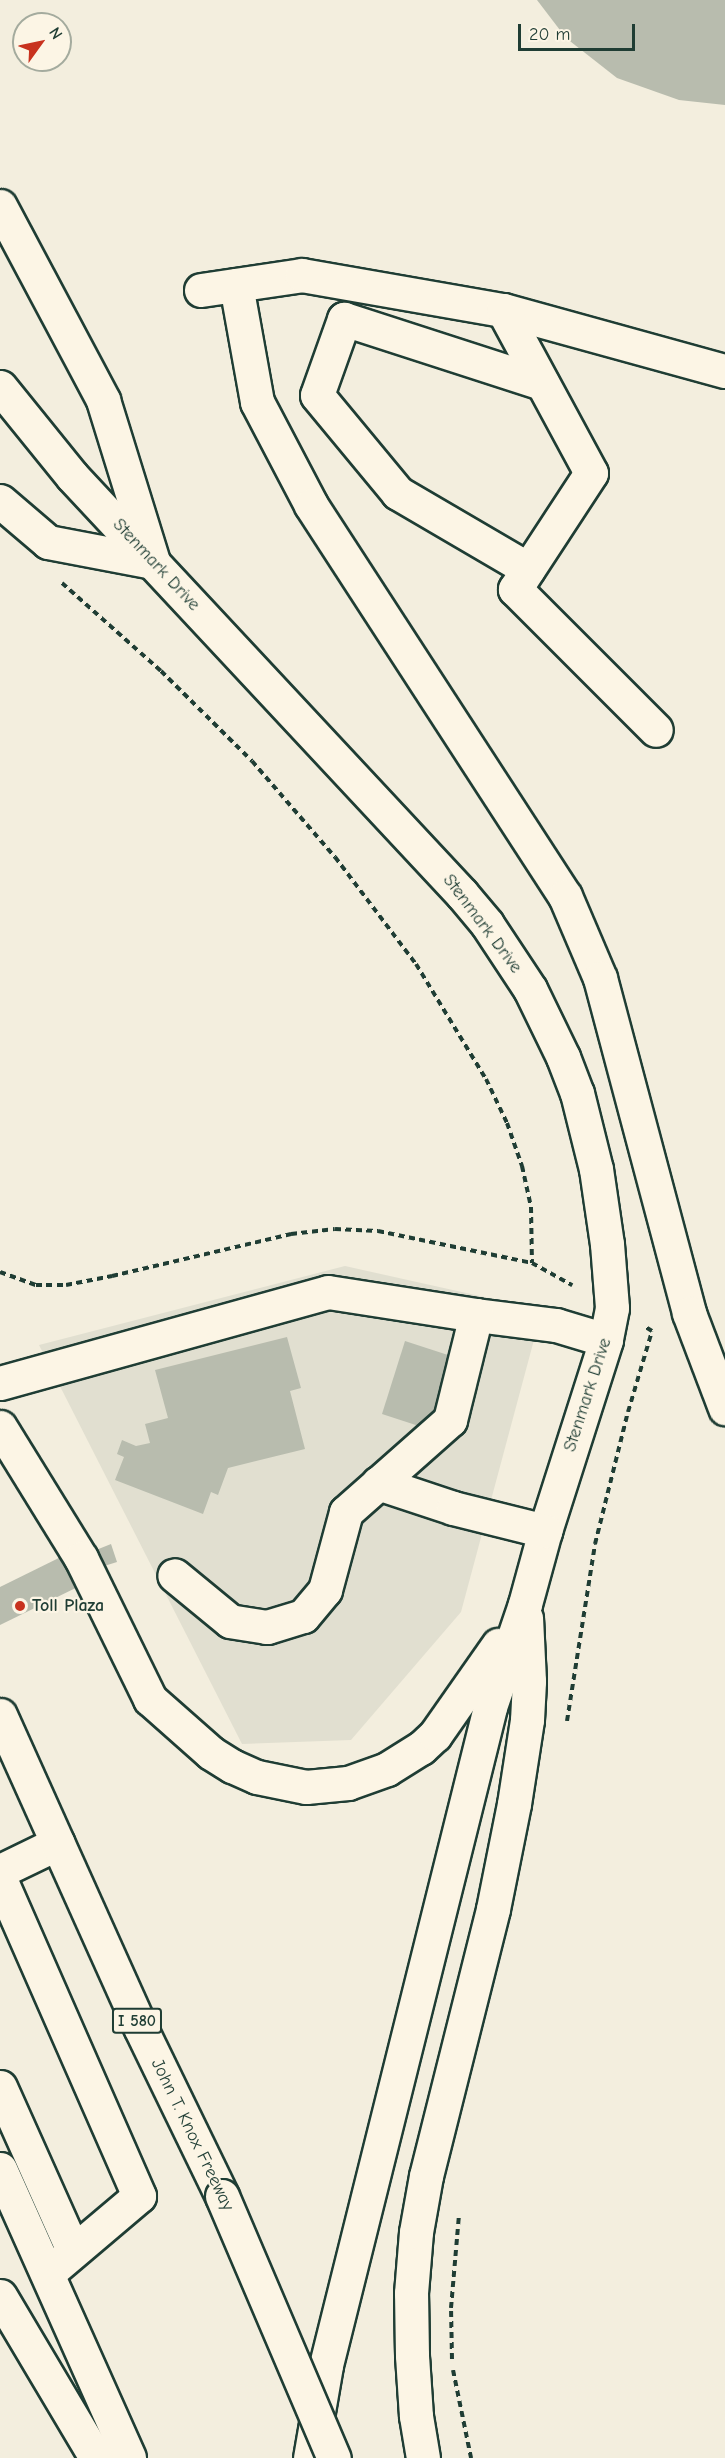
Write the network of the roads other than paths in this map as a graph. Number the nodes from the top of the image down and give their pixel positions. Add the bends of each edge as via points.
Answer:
1 (0, 206) edge
2 (236, 285) junction
3 (201, 290) dead end
4 (503, 310) junction
5 (725, 371) edge
6 (542, 383) junction
7 (0, 387) edge
8 (0, 501) edge
9 (153, 562) junction
10 (528, 569) junction
11 (656, 730) dead end
12 (476, 1315) junction
13 (606, 1340) junction
14 (0, 1383) edge
15 (725, 1408) edge
16 (0, 1427) edge
17 (378, 1483) junction
18 (545, 1531) junction
19 (174, 1575) dead end
20 (525, 1604) junction
21 (0, 1715) edge
22 (58, 1843) junction
23 (0, 1871) edge
24 (0, 1879) edge
25 (0, 2087) edge
26 (0, 2169) edge
27 (73, 2250) junction
28 (48, 2273) junction
29 (0, 2296) edge
30 (96, 2458) edge
31 (129, 2458) edge
32 (310, 2458) edge
33 (334, 2458) edge
34 (423, 2458) edge

1 - 9 main road via 103,400
2 - 3 main road
2 - 4 main road via 302,274
2 - 15 main road via 257,402 311,505 565,896 600,978 688,1313
4 - 5 main road
4 - 6 main road
6 - 10 main road via 591,472
6 - 10 main road via 344,319 318,395 398,494
7 - 9 main road, Stenmark Drive via 72,476
8 - 9 main road via 48,542
9 - 13 main road, Stenmark Drive via 439,866 487,924 530,989 563,1057 588,1132 611,1276 612,1308
10 - 11 main road via 515,589
12 - 13 main road via 556,1325
12 - 14 main road via 328,1292
12 - 17 main road via 450,1420
13 - 18 main road, Stenmark Drive
16 - 20 main road via 81,1558 150,1699 211,1753 257,1777 327,1787 367,1778 405,1759 421,1748 448,1718
17 - 18 main road via 453,1508
17 - 19 main road via 346,1512 326,1590 303,1616 267,1627 230,1621
18 - 20 main road, Stenmark Drive
20 - 32 main road via 490,1707 326,2365
20 - 34 main road via 527,1720 514,1804 493,1909 426,2176 417,2232 411,2293 412,2355
21 - 22 main road, John T. Knox Freeway / I 580
22 - 23 main road
22 - 33 main road, John T. Knox Freeway / I 580, bridge via 140,2027 222,2196
24 - 27 main road via 139,2196
25 - 27 main road
26 - 28 main road
27 - 28 main road
28 - 31 main road
29 - 30 main road

